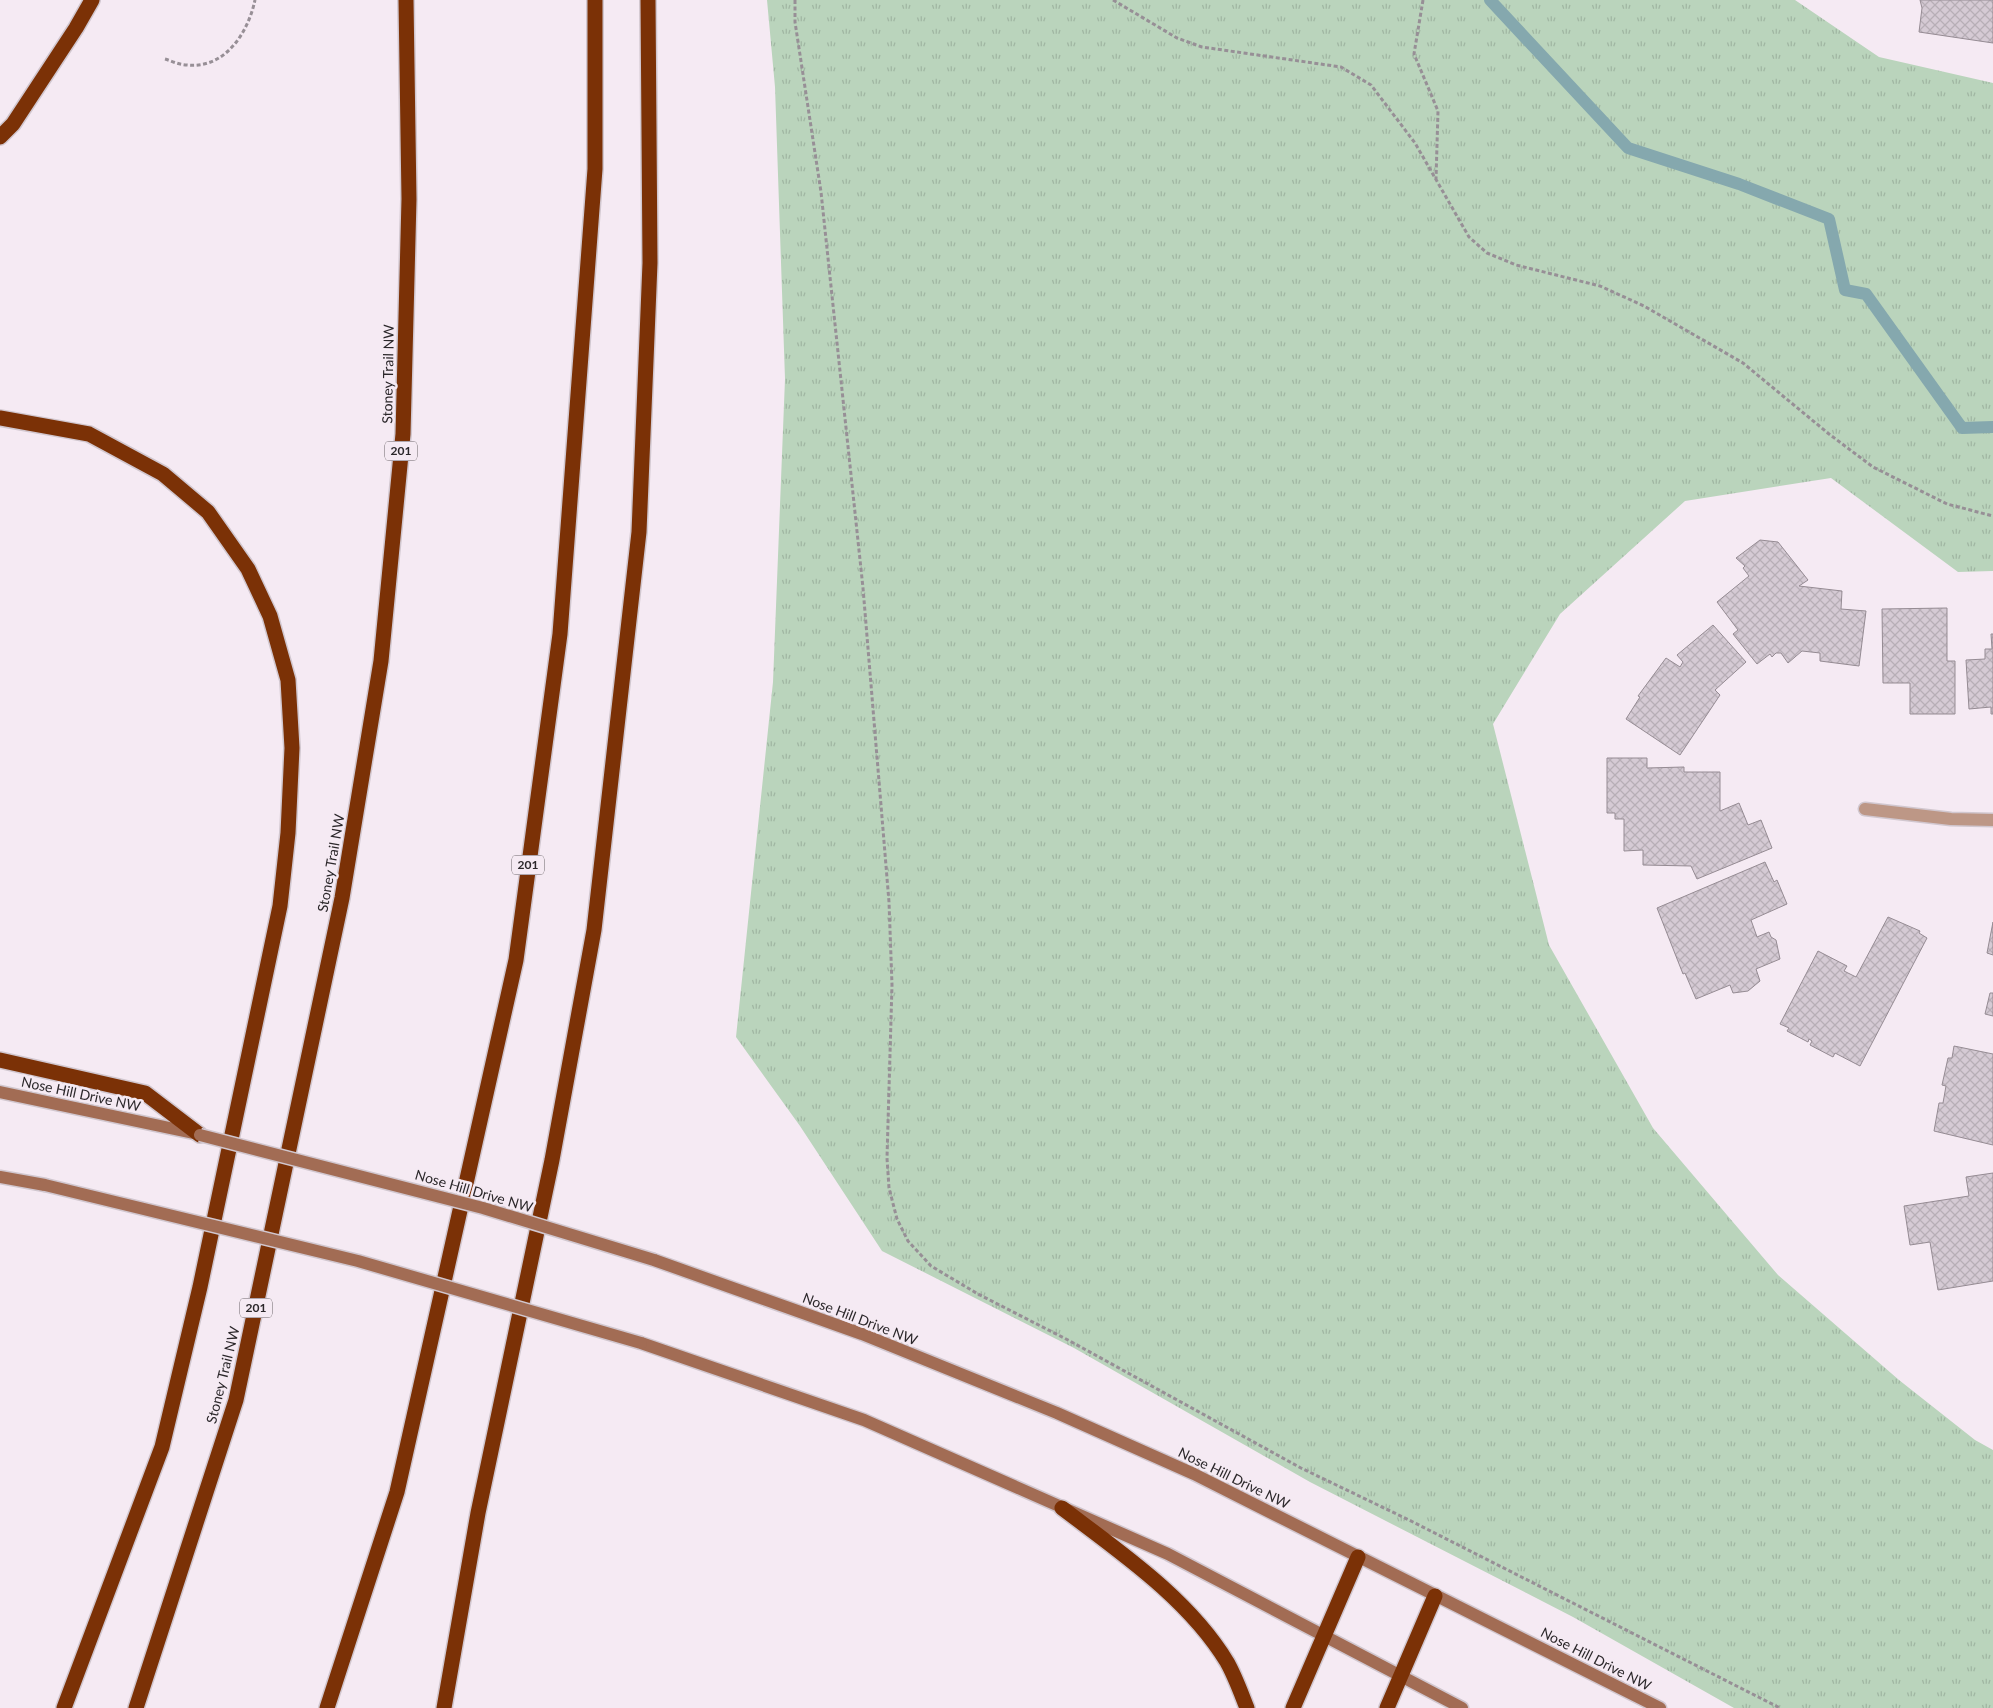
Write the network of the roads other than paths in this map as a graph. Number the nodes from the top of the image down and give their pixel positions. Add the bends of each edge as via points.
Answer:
1 (92, 0) edge
2 (406, 0) edge
3 (595, 0) edge
4 (648, 0) edge
5 (0, 137) edge
6 (0, 418) edge
7 (1865, 809) dead end
8 (1993, 820) edge
9 (0, 1060) edge
10 (0, 1092) edge
11 (200, 1135) junction
12 (0, 1177) edge
13 (1062, 1508) junction
14 (1358, 1557) junction
15 (1435, 1596) junction
16 (1325, 1634) junction
17 (1401, 1676) junction
18 (64, 1708) edge
19 (136, 1708) edge
20 (327, 1708) edge
21 (444, 1708) edge
22 (1247, 1708) edge
23 (1293, 1708) edge
24 (1387, 1708) edge
25 (1462, 1708) edge
26 (1660, 1708) edge

1 - 5 highway via 18,116
2 - 19 highway, Stoney Trail NW / 201 via 409,199 403,434 381,661 342,898 236,1400
3 - 20 highway, 201 via 595,169 560,634 516,960 397,1492
4 - 21 highway via 650,262 639,532 594,930 552,1160 478,1513
6 - 18 highway via 89,434 163,474 208,512 248,569 270,616 288,680 292,748 280,906 169,1419 162,1447
7 - 8 street via 1951,819
9 - 11 highway via 144,1093
10 - 11 main road, Nose Hill Drive NW
11 - 14 main road, Nose Hill Drive NW, bridge via 483,1208 654,1260 862,1334 1057,1413 1194,1474
12 - 13 main road, bridge via 358,1261 641,1343 864,1420
13 - 16 main road via 1168,1554
13 - 22 highway via 1149,1575 1203,1630 1228,1663
14 - 15 main road, Nose Hill Drive NW
14 - 16 highway
15 - 17 highway
15 - 26 main road, Nose Hill Drive NW
16 - 17 main road
16 - 23 highway
17 - 24 highway
17 - 25 main road

